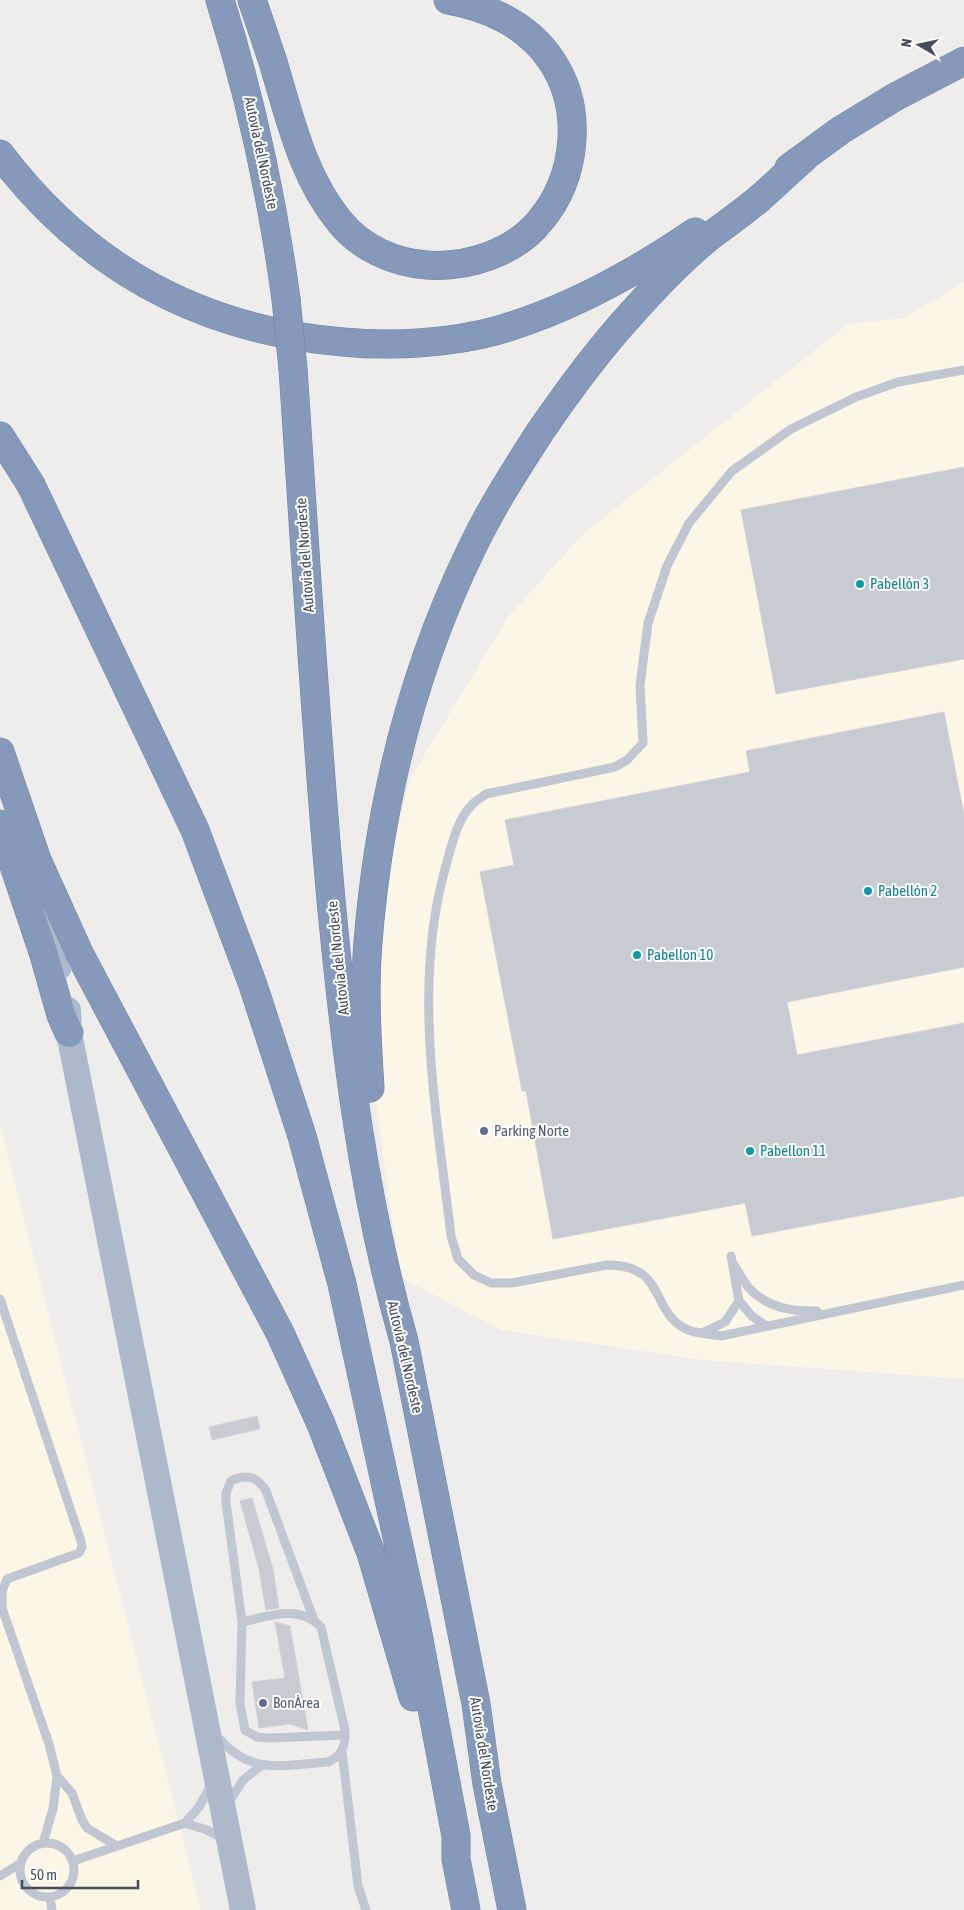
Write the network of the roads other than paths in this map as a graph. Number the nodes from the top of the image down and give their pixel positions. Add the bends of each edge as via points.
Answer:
1 (220, 0) edge
2 (252, 0) edge
3 (448, 0) edge
4 (964, 61) edge
5 (0, 154) edge
6 (804, 158) junction
7 (964, 370) edge
8 (0, 436) edge
9 (0, 752) edge
10 (0, 824) edge
11 (37, 860) junction
12 (69, 1033) junction
13 (964, 1285) edge
14 (0, 1299) edge
15 (739, 1302) junction
16 (845, 1309) junction
17 (766, 1326) junction
18 (702, 1333) junction
19 (404, 1341) junction
20 (1, 1607) edge
21 (314, 1620) junction
22 (242, 1622) junction
23 (207, 1725) junction
24 (345, 1735) junction
25 (342, 1751) junction
26 (262, 1766) junction
27 (216, 1773) junction
28 (57, 1776) junction
29 (225, 1813) junction
30 (185, 1823) junction
31 (43, 1842) junction
32 (230, 1843) junction
33 (117, 1846) junction
34 (456, 1859) junction
35 (73, 1861) junction
36 (21, 1863) junction
37 (0, 1876) edge
38 (50, 1897) junction
39 (52, 1910) edge
40 (243, 1910) edge
41 (366, 1910) edge
42 (466, 1910) edge
43 (512, 1910) edge

1 - 19 highway, Autovía del Nordeste, bridge via 260,145 278,238 293,369 321,792 340,987 364,1159 388,1286
2 - 3 highway via 301,155 325,202 342,224 370,248 389,258 416,265 442,266 462,264 500,251 540,221 557,194 568,166 572,138 572,114 565,87 551,60 535,41 495,13
4 - 6 highway via 895,97 841,130
5 - 6 highway via 45,206 90,247 133,277 182,303 227,321 266,331 316,340 396,345 498,330 591,294 680,242
6 - 19 highway via 761,198 672,270 571,386 518,466 472,548 434,637 404,731 384,816 368,945 367,1025 371,1104 402,1290
7 - 18 lane via 898,382 856,397 791,429 732,471 689,523 667,566 648,623 640,685 643,743 615,767 486,794 470,806 460,825 440,886 432,940 430,1051 451,1236 458,1259 474,1275 491,1283 512,1283 607,1265 623,1265 650,1280 673,1318 687,1329
8 - 34 highway via 31,485 194,830 253,985 302,1136 342,1284 414,1619 456,1836
9 - 11 highway
10 - 12 highway
11 - 12 main road via 69,1014
11 - 34 highway via 79,953 280,1333 321,1424 385,1600 426,1748 444,1840
12 - 23 main road
13 - 16 lane
14 - 20 lane via 82,1547 72,1556 7,1579
15 - 16 lane via 732,1259 750,1288 776,1307 798,1312
15 - 17 lane
15 - 18 lane via 724,1322
16 - 17 lane
17 - 18 lane via 721,1336
19 - 43 highway, Autovía del Nordeste via 476,1704 487,1784
20 - 28 lane
21 - 22 lane via 283,1613
21 - 22 lane via 262,1482 246,1476 231,1481 226,1493
21 - 24 lane via 323,1633
22 - 24 lane via 240,1703 245,1730 257,1737 269,1738
23 - 26 lane via 229,1750
23 - 27 main road
24 - 25 lane
25 - 26 lane via 328,1762
25 - 41 lane via 358,1886
26 - 29 lane via 238,1786
27 - 29 main road
27 - 30 lane via 202,1801
28 - 31 lane via 53,1809
28 - 33 lane via 72,1793 84,1825
29 - 32 main road
30 - 32 lane via 214,1833
30 - 33 lane
31 - 35 lane via 58,1845 70,1854
31 - 36 lane via 32,1847
32 - 40 main road
33 - 35 lane
34 - 42 highway
35 - 38 lane via 72,1882 63,1892
36 - 37 lane
36 - 38 lane via 24,1885 36,1895
38 - 39 lane

